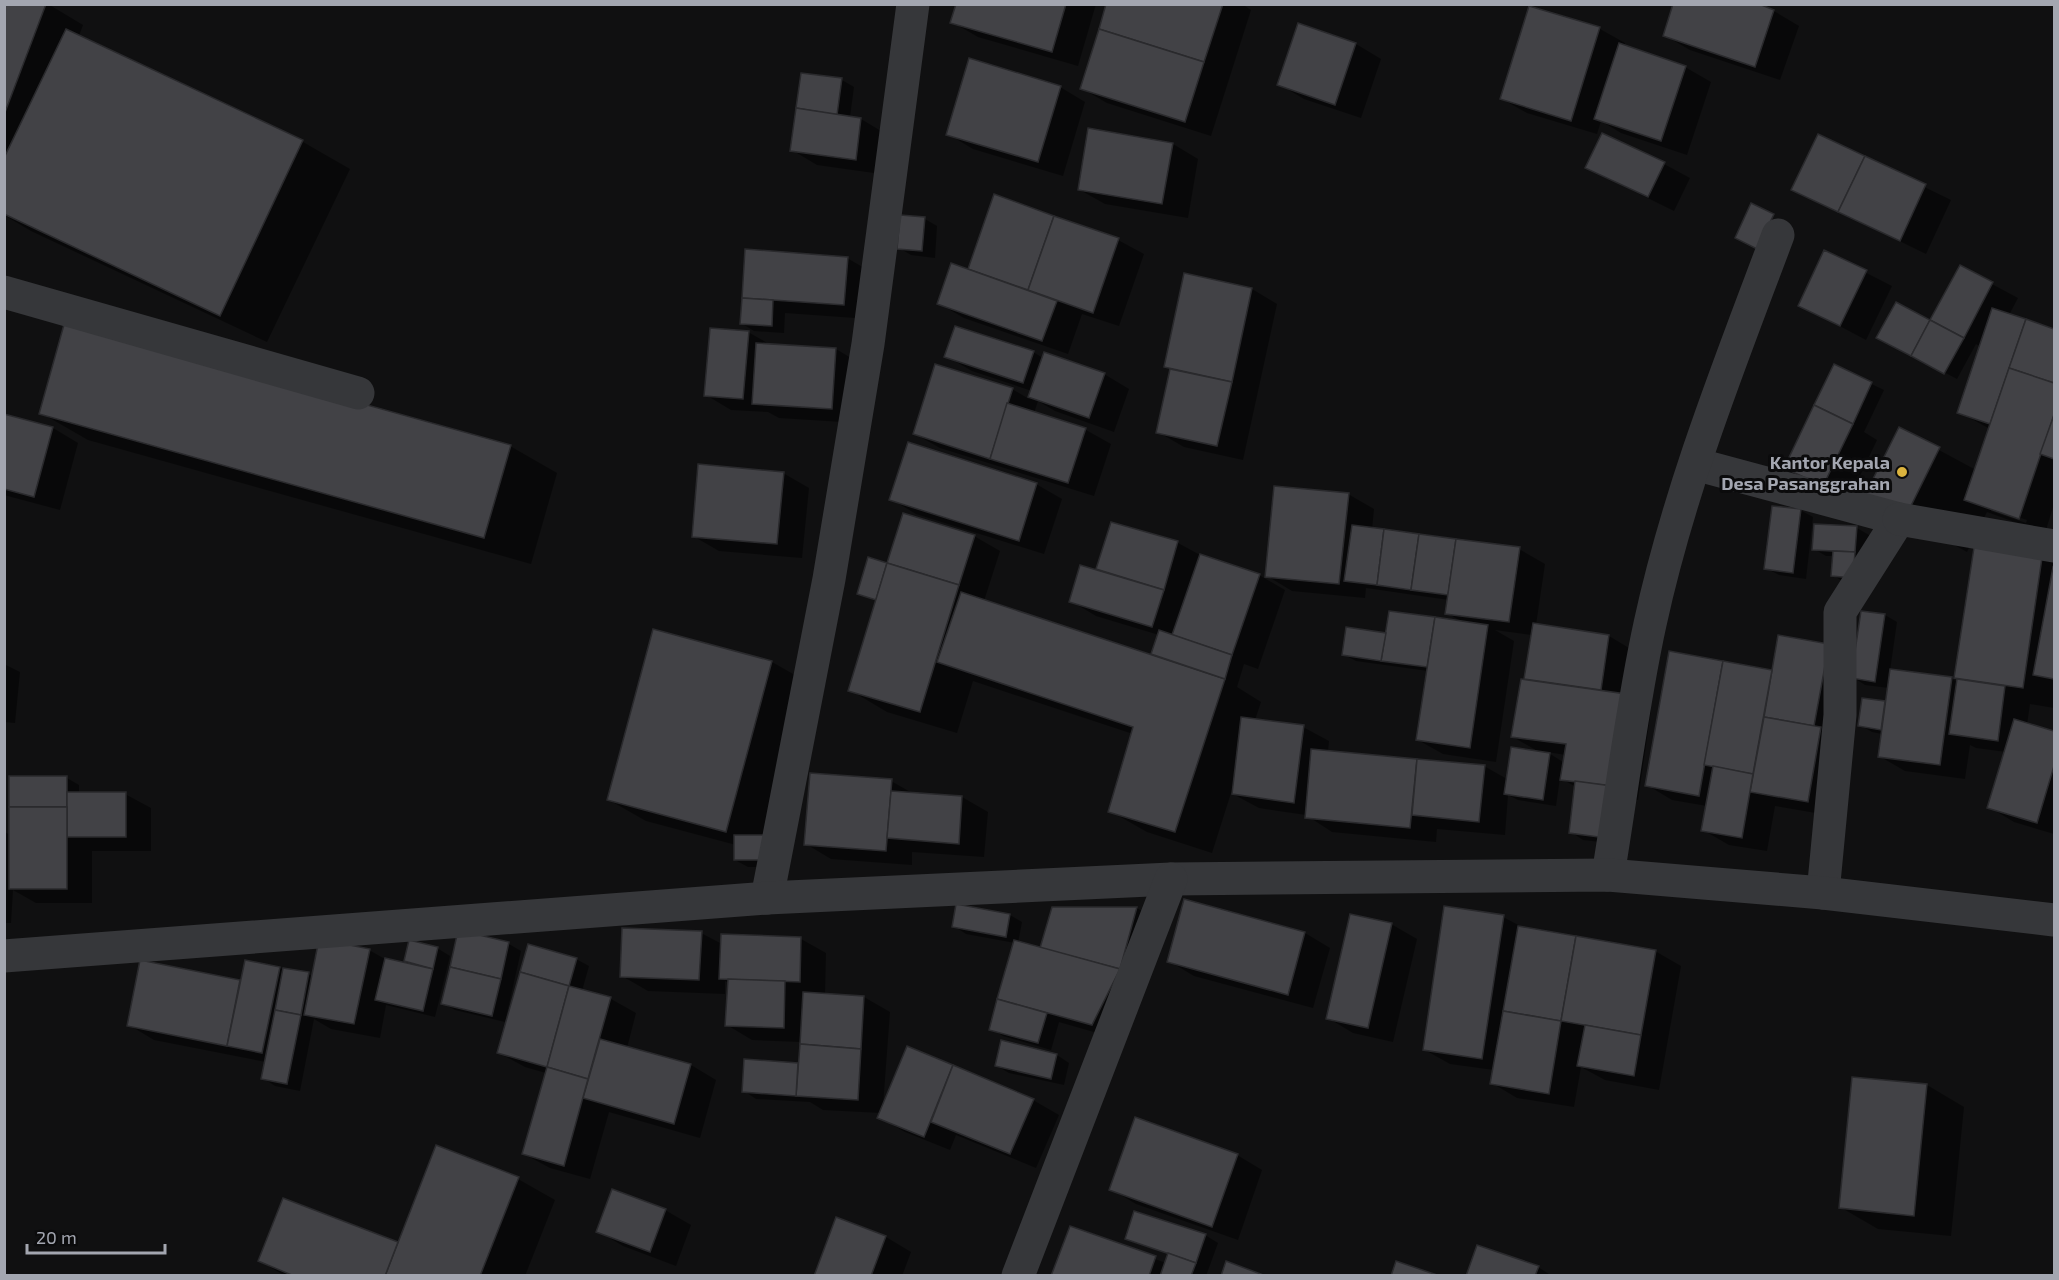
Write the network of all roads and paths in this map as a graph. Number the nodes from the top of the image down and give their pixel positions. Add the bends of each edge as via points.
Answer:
1 (913, 4) edge
2 (1778, 235) dead end
3 (4, 292) edge
4 (358, 393) dead end
5 (1695, 464) junction
6 (1899, 519) junction
7 (2055, 546) edge
8 (1608, 875) junction
9 (1171, 879) junction
10 (1823, 893) junction
11 (767, 898) junction
12 (2055, 920) edge
13 (4, 956) edge
14 (1018, 1275) edge

1 - 11 street via 868,344 830,579
2 - 5 street
3 - 4 street
5 - 6 street
5 - 8 street via 1650,624
6 - 7 street
6 - 10 street via 1840,612 1840,715
8 - 9 street
8 - 10 street
9 - 11 street
9 - 14 street
10 - 12 street
11 - 13 street

